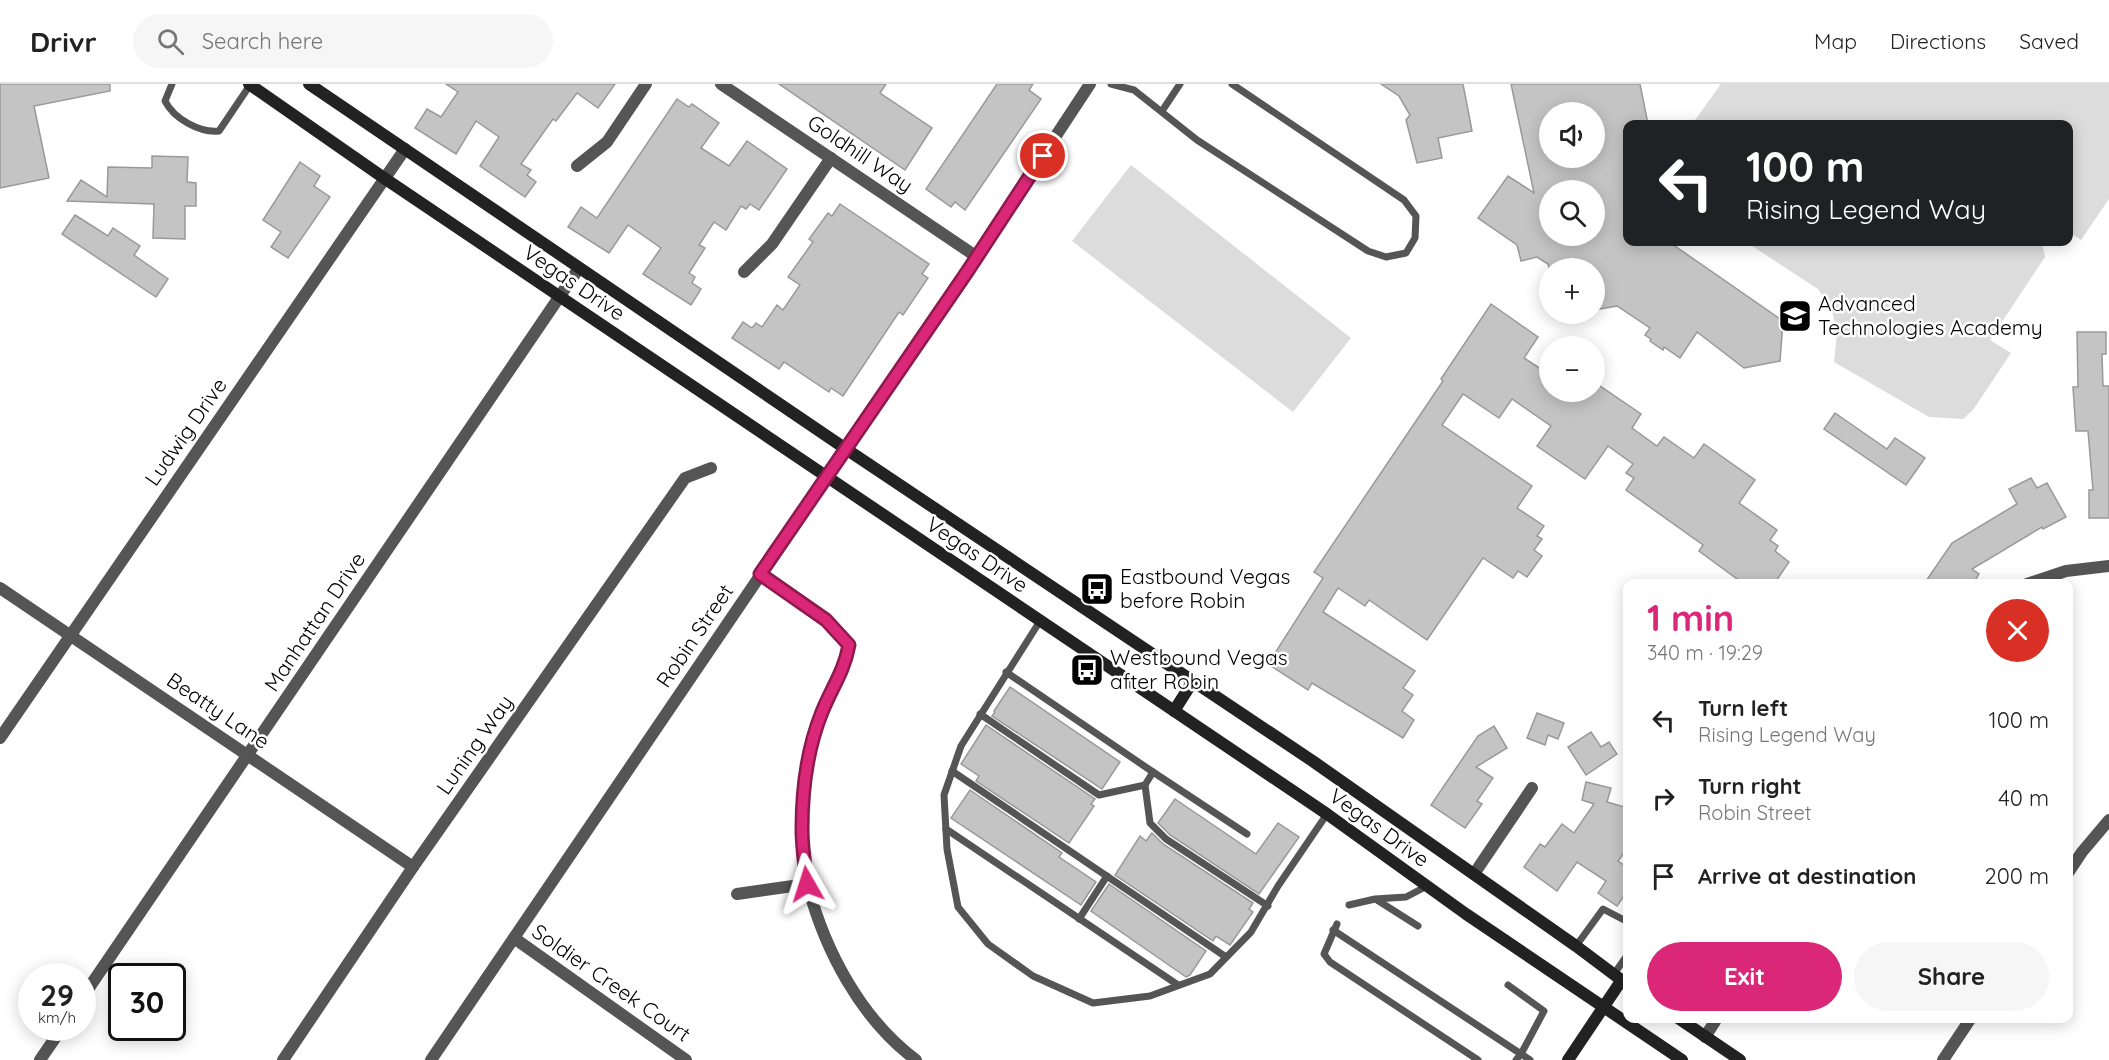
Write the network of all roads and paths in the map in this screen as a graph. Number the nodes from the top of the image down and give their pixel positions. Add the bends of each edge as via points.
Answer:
1 (172, 84) edge
2 (249, 84) edge
3 (309, 84) edge
4 (646, 84) edge
5 (721, 84) edge
6 (1090, 84) edge
7 (1111, 84) edge
8 (1180, 84) edge
9 (1232, 84) edge
10 (1162, 111) junction
11 (405, 149) junction
12 (831, 158) junction
13 (577, 166) dead end
14 (384, 178) junction
15 (977, 257) junction
16 (579, 268) junction
17 (744, 272) dead end
18 (560, 297) junction
19 (846, 449) junction
20 (711, 468) dead end
21 (827, 477) junction
22 (2109, 566) edge
23 (760, 574) junction
24 (2042, 579) edge
25 (0, 588) edge
26 (1040, 621) junction
27 (70, 635) junction
28 (1006, 672) junction
29 (1193, 681) junction
30 (1174, 711) junction
31 (980, 714) junction
32 (0, 738) edge
33 (248, 756) junction
34 (952, 771) junction
35 (1153, 772) junction
36 (1145, 785) junction
37 (1532, 788) dead end
38 (1327, 814) junction
39 (2109, 820) edge
40 (946, 829) junction
41 (1247, 834) dead end
42 (2073, 866) edge
43 (413, 867) junction
44 (1474, 874) junction
45 (1107, 876) junction
46 (807, 884) junction
47 (1427, 886) junction
48 (737, 894) dead end
49 (1375, 899) junction
50 (1349, 905) dead end
51 (1268, 906) junction
52 (1079, 919) junction
53 (1623, 919) edge
54 (1418, 926) dead end
55 (514, 938) junction
56 (1576, 946) junction
57 (1226, 957) junction
58 (96, 978) edge
59 (1621, 980) edge
60 (1508, 985) dead end
61 (1178, 986) junction
62 (1603, 1007) junction
63 (1623, 1020) edge
64 (1627, 1023) edge
65 (1686, 1023) edge
66 (1714, 1023) edge
67 (1968, 1023) edge
68 (1705, 1036) junction
69 (53, 1041) edge
70 (1518, 1057) edge
71 (40, 1060) edge
72 (283, 1060) edge
73 (431, 1060) edge
74 (686, 1060) edge
75 (916, 1060) edge
76 (1478, 1060) edge
77 (1530, 1060) edge
78 (1568, 1060) edge
79 (1682, 1060) edge
80 (1740, 1060) edge
81 (1943, 1060) edge

1 - 2 lane via 165,101 171,112 206,132 219,131
2 - 14 main road, Vegas Drive
3 - 11 main road, Vegas Drive
4 - 13 street via 607,142
5 - 12 street, Goldhill Way
6 - 15 street, Robin Street
7 - 10 lane via 1134,90
8 - 10 lane
9 - 10 lane via 1404,200 1416,216 1415,238 1406,253 1386,257 1368,251 1197,140
11 - 14 street, Ludwig Drive
11 - 16 main road, Vegas Drive
12 - 15 street, Goldhill Way
12 - 17 street via 772,244
14 - 18 main road, Vegas Drive
14 - 27 street, Ludwig Drive
15 - 19 street, Robin Street
16 - 18 street, Manhattan Drive
16 - 19 main road, Vegas Drive
18 - 21 main road, Vegas Drive
18 - 33 street, Manhattan Drive
19 - 21 street, Robin Street
19 - 29 main road, Vegas Drive
20 - 43 street, Luning Way via 685,478
21 - 23 street, Robin Street
21 - 26 main road, Vegas Drive
22 - 24 street via 2066,571
23 - 46 street via 826,620 849,645 845,664 822,712 806,772 802,831
23 - 55 street, Robin Street
25 - 27 street, Beatty Lane
26 - 28 lane
26 - 30 main road, Vegas Drive
27 - 32 street, Ludwig Drive
27 - 33 street, Beatty Lane
28 - 31 lane
28 - 35 lane
29 - 30 main road
29 - 44 main road, Vegas Drive
30 - 38 main road, Vegas Drive
31 - 34 lane
31 - 36 lane via 1099,795
33 - 43 street, Beatty Lane
33 - 58 street, Manhattan Drive
34 - 40 lane via 944,795
34 - 45 lane
35 - 36 lane
35 - 41 lane
36 - 51 lane via 1150,823 1166,839
37 - 44 street
38 - 47 main road, Vegas Drive
38 - 51 lane
39 - 42 street
40 - 52 lane
40 - 61 lane via 958,907 988,945 1033,976 1093,1003 1150,996
43 - 72 street, Luning Way
44 - 56 main road, Vegas Drive
45 - 52 lane
45 - 57 lane
46 - 48 street
46 - 75 street via 825,939 861,1004
47 - 49 lane via 1406,897
47 - 62 main road, Vegas Drive
49 - 50 lane
49 - 54 lane
51 - 57 lane via 1251,932
52 - 61 lane
53 - 56 lane via 1604,909
55 - 73 street, Robin Street
55 - 74 street, Soldier Creek Court
56 - 59 main road, Vegas Drive
57 - 61 lane via 1210,974
59 - 62 main road
60 - 70 lane via 1544,1011
62 - 63 main road, Vegas Drive
62 - 78 main road
64 - 79 main road, Vegas Drive
65 - 68 main road
66 - 68 street
67 - 81 street
68 - 80 main road
69 - 71 street
70 - 76 lane via 1335,927 1324,954 1330,962
70 - 77 lane

